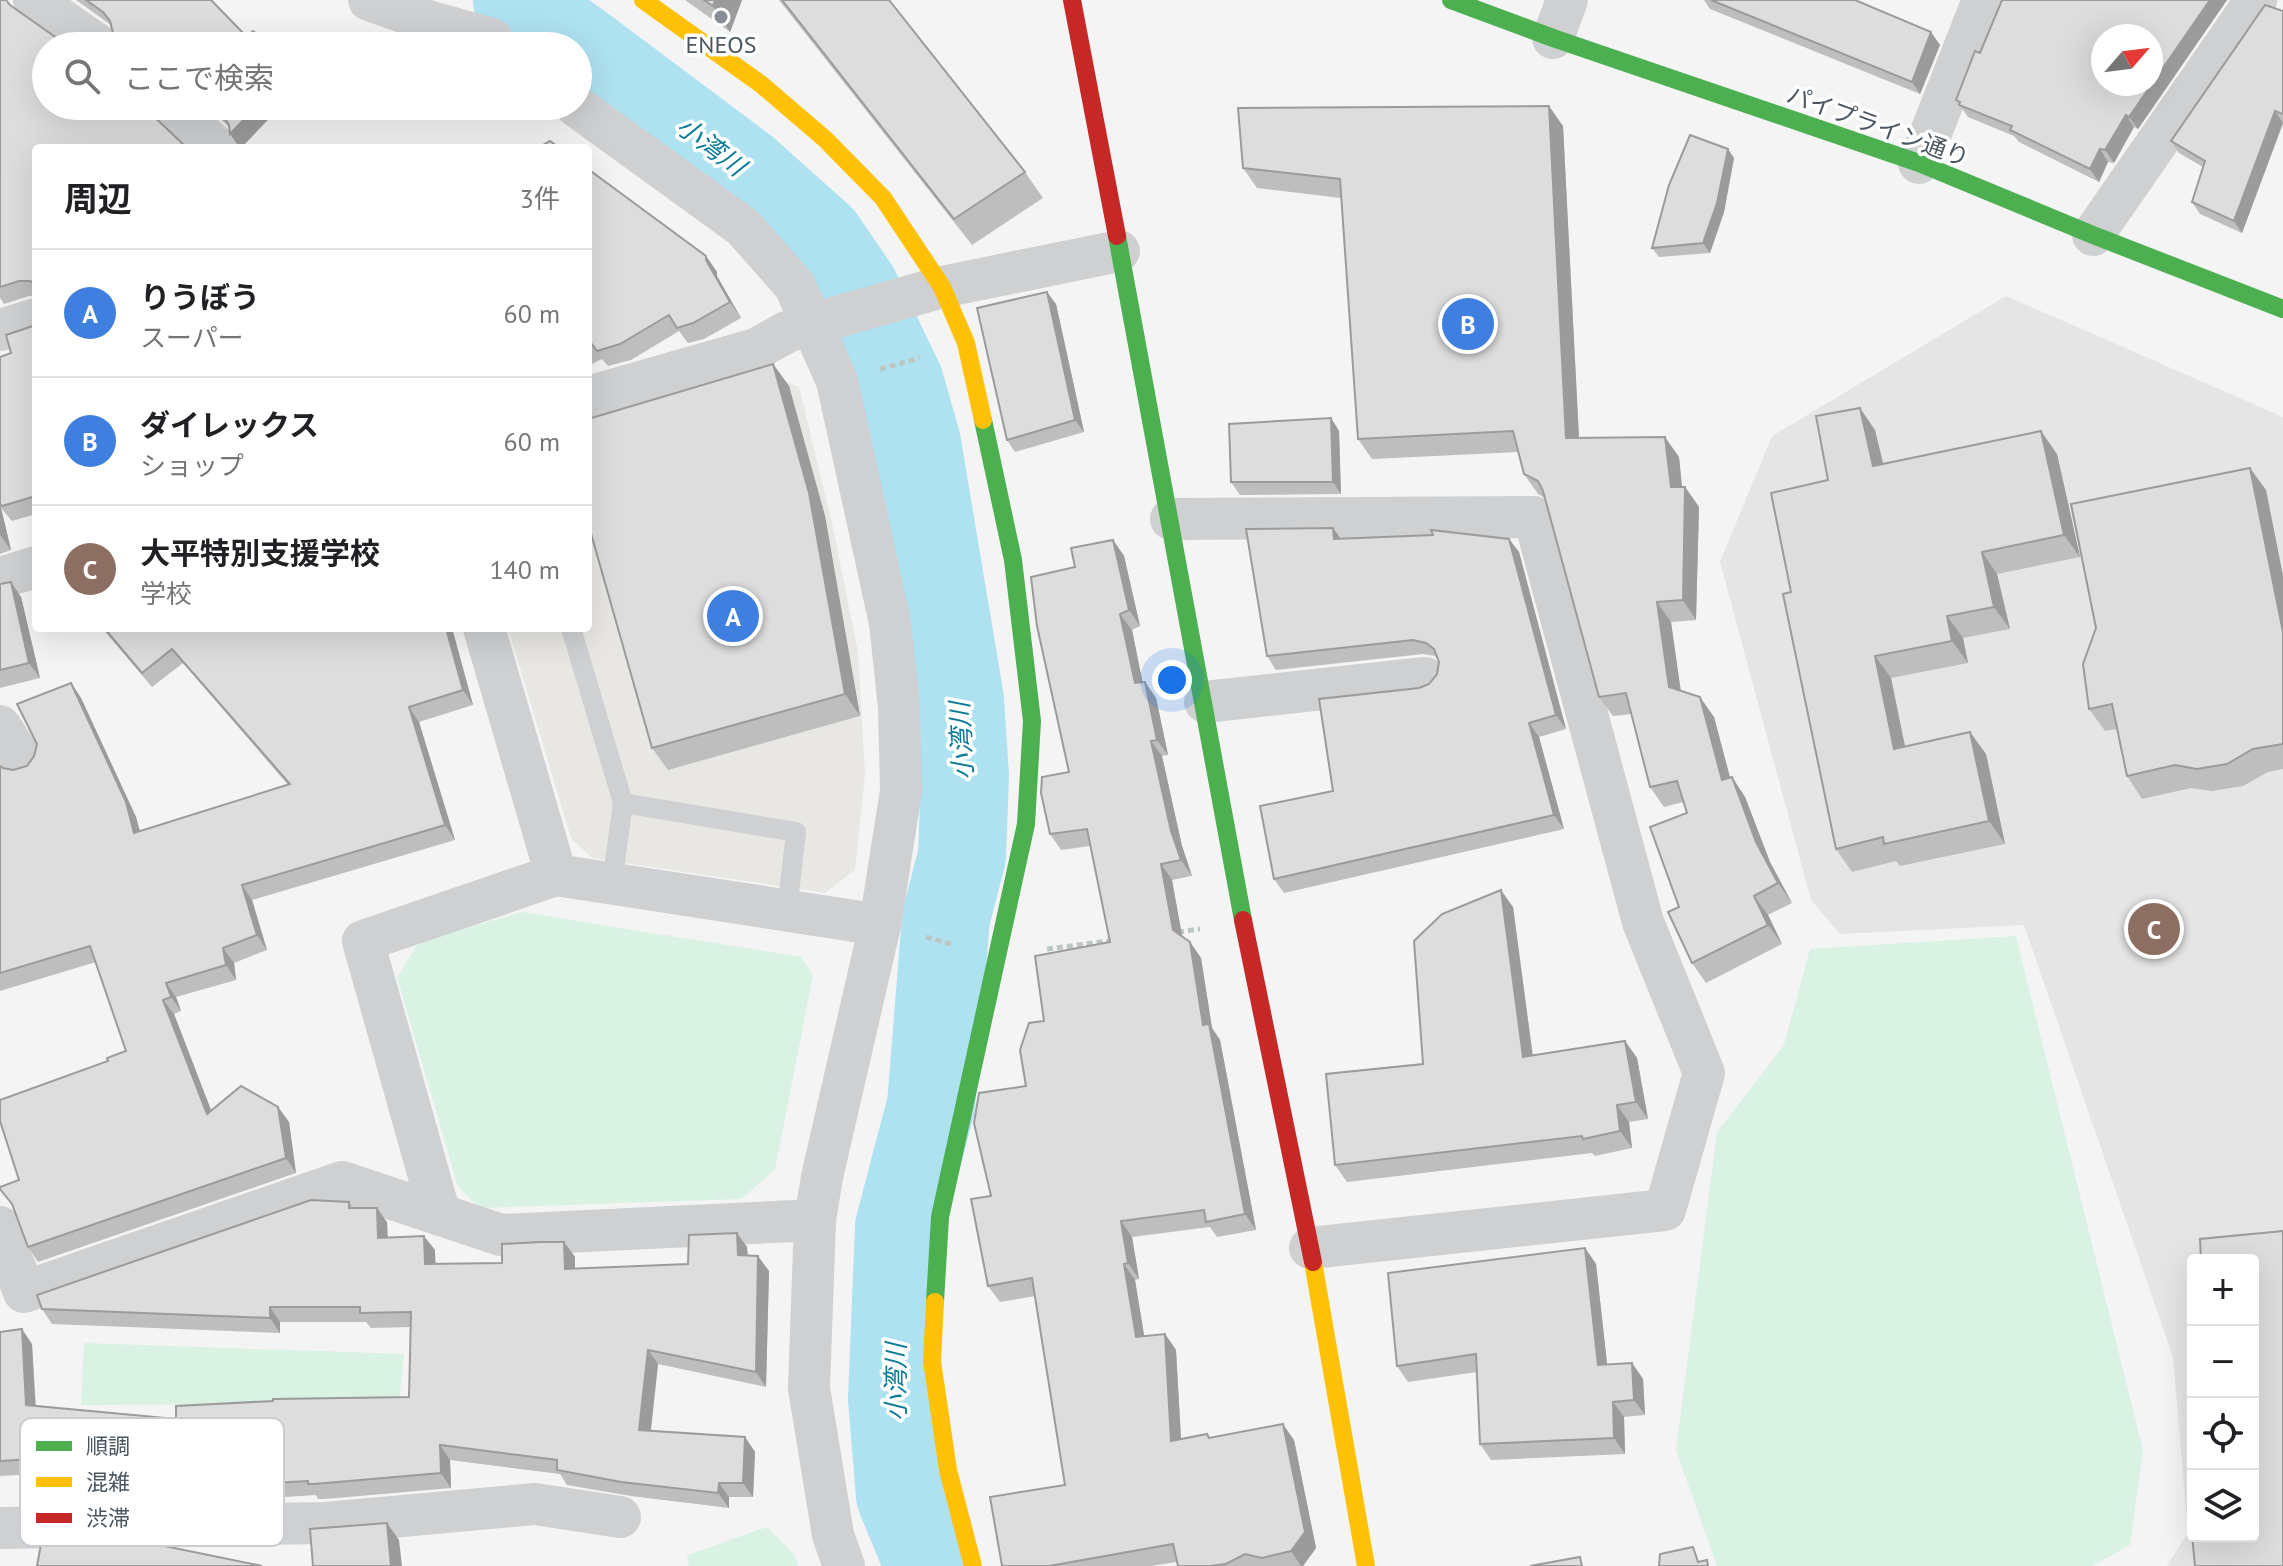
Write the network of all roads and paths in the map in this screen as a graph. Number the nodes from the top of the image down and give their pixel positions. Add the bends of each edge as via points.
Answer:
1 (34, 0) edge
2 (369, 0) edge
3 (449, 0) edge
4 (643, 0) edge
5 (1072, 0) edge
6 (1983, 0) edge
7 (2256, 0) edge
8 (1473, 4) edge
9 (1560, 19) edge
10 (79, 32) edge
11 (462, 32) edge
12 (484, 32) edge
13 (592, 118) edge
14 (186, 120) edge
15 (213, 144) edge
16 (1919, 163) junction
17 (2093, 235) junction
18 (1119, 251) junction
19 (942, 287) junction
20 (2283, 309) edge
21 (32, 320) edge
22 (812, 324) junction
23 (0, 330) edge
24 (926, 356) dead end
25 (870, 372) dead end
26 (592, 396) edge
27 (1171, 519) junction
28 (32, 568) edge
29 (0, 578) edge
30 (485, 632) edge
31 (572, 632) edge
32 (1425, 678) dead end
33 (1205, 702) junction
34 (0, 726) edge
35 (23, 761) dead end
36 (623, 803) junction
37 (556, 875) junction
38 (612, 883) junction
39 (787, 910) junction
40 (1244, 924) junction
41 (897, 930) junction
42 (1170, 933) edge
43 (1123, 939) edge
44 (954, 944) dead end
45 (998, 956) junction
46 (440, 1215) junction
47 (815, 1220) junction
48 (0, 1227) edge
49 (1310, 1248) junction
50 (620, 1517) dead end
51 (284, 1524) edge
52 (0, 1528) edge
53 (20, 1528) edge
54 (844, 1566) edge
55 (973, 1566) edge
56 (1366, 1566) edge

1 - 10 street
2 - 11 street
3 - 12 street
4 - 19 street via 762,85 825,139 883,198
5 - 18 street
6 - 16 street
7 - 17 street
8 - 9 street, パイプライン通り
9 - 16 street, パイプライン通り
13 - 22 street via 743,227 795,286
14 - 15 street
16 - 17 street, パイプライン通り
17 - 20 street, パイプライン通り
18 - 19 street
18 - 27 street
19 - 22 street
19 - 45 street via 966,343 1013,560 1031,708 1026,824
21 - 23 street
22 - 26 street via 756,349
22 - 41 street via 837,381 892,637 901,791
24 - 25 path
27 - 33 street
27 - 49 street via 1534,517 1643,922 1704,1073 1665,1210
28 - 29 street
30 - 37 street
31 - 36 lane
32 - 33 street
33 - 40 street
34 - 35 street
36 - 38 lane
36 - 39 lane via 796,832
37 - 38 street
37 - 46 street via 363,941
38 - 39 street
39 - 41 street
40 - 42 path
40 - 49 street
41 - 44 path
41 - 47 street via 822,1177
43 - 45 path
45 - 55 street via 940,1217 932,1361 948,1470
46 - 47 street via 501,1235
46 - 48 street via 342,1182 24,1292
47 - 54 street via 809,1388 833,1535
49 - 56 street
50 - 51 street via 535,1504
52 - 53 street

